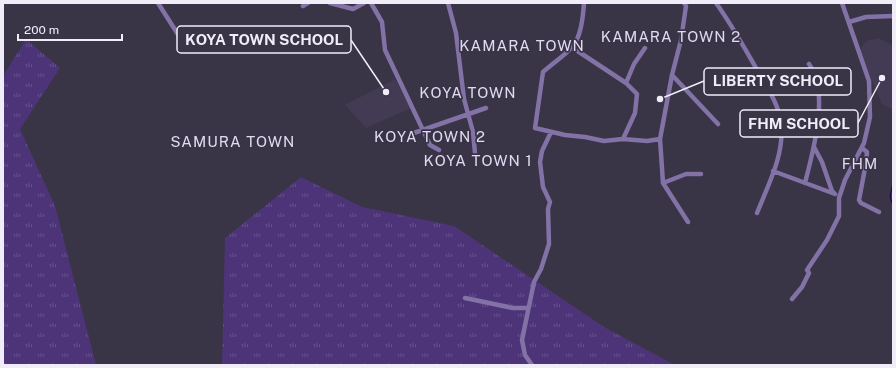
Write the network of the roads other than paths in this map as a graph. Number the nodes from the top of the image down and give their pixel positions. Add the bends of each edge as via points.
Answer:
1 (158, 3) edge
2 (308, 3) edge
3 (330, 3) edge
4 (364, 3) edge
5 (371, 3) edge
6 (448, 3) edge
7 (585, 3) edge
8 (716, 3) edge
9 (842, 3) edge
10 (685, 5) edge
11 (303, 6) dead end
12 (893, 16) edge
13 (849, 22) junction
14 (180, 36) dead end
15 (573, 48) junction
16 (645, 48) dead end
17 (809, 64) dead end
18 (672, 75) junction
19 (626, 83) junction
20 (486, 108) dead end
21 (468, 114) junction
22 (718, 124) dead end
23 (423, 130) junction
24 (550, 132) junction
25 (411, 134) dead end
26 (623, 139) junction
27 (660, 139) junction
28 (814, 148) junction
29 (862, 148) junction
30 (438, 150) dead end
31 (475, 153) dead end
32 (773, 171) junction
33 (701, 174) dead end
34 (663, 183) junction
35 (805, 183) junction
36 (835, 194) junction
37 (839, 198) junction
38 (879, 212) dead end
39 (757, 213) dead end
40 (688, 222) dead end
41 (465, 298) dead end
42 (792, 299) dead end
43 (527, 308) junction
44 (532, 365) edge

1 - 14 street
2 - 11 street
3 - 4 street via 353,9
5 - 23 street via 382,22 385,50
6 - 21 street via 456,33
7 - 15 street via 579,39
8 - 32 street via 733,27 777,108 781,123 781,141
9 - 13 street
10 - 18 street via 681,40
12 - 13 street via 866,17
13 - 29 street via 868,81 870,117
15 - 19 street
15 - 24 street via 543,72 535,128
16 - 19 street via 634,64
17 - 28 street via 813,70 819,99
18 - 22 street
18 - 27 street
19 - 26 street via 637,94 637,101
20 - 21 street
21 - 23 street
21 - 31 street
23 - 25 street
23 - 30 street via 430,145
24 - 26 street via 604,141
24 - 43 street via 540,162 543,186 550,202 549,244
26 - 27 street
27 - 34 street
28 - 35 street
28 - 36 street
29 - 37 street via 845,180
29 - 38 street via 867,152 859,200
32 - 35 street
32 - 39 street
33 - 34 street via 686,174
34 - 40 street
35 - 36 street
36 - 37 street
37 - 42 street via 839,216 807,270 809,273 802,287
41 - 43 street via 514,308
43 - 44 street via 522,340 525,355

